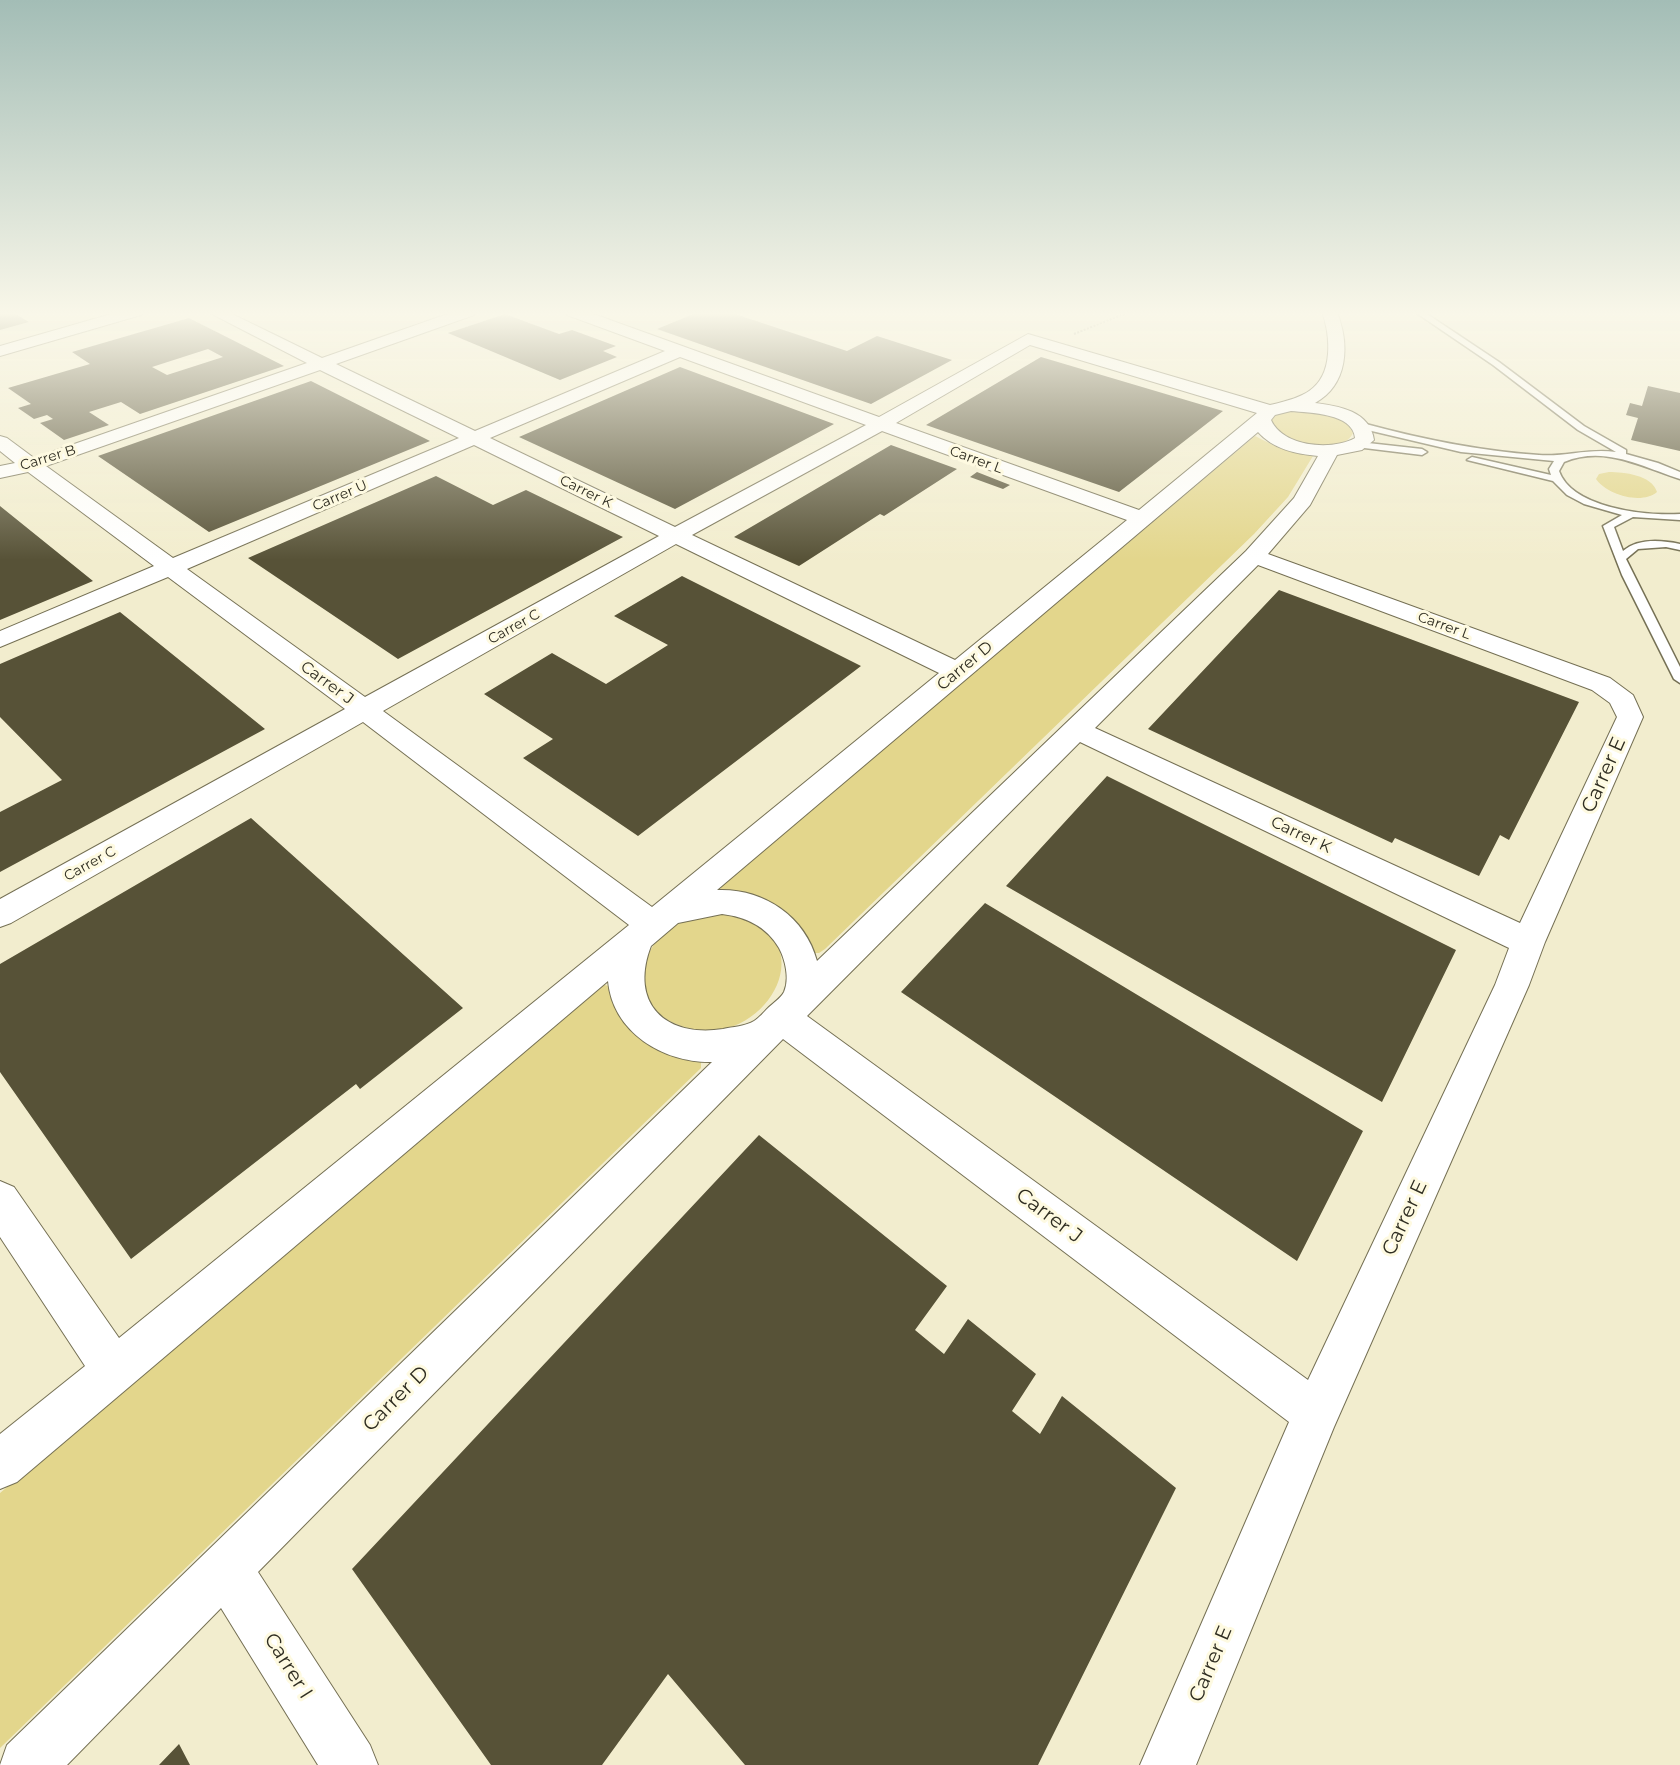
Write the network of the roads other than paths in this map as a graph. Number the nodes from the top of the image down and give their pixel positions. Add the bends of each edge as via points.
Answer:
1 (232, 394) edge
2 (385, 394) edge
3 (577, 394) edge
4 (796, 394) edge
5 (932, 394) edge
6 (1201, 394) edge
7 (1316, 394) edge
8 (1335, 394) edge
9 (1536, 394) edge
10 (1291, 406) junction
11 (1266, 415) junction
12 (1568, 421) junction
13 (1357, 423) junction
14 (879, 425) junction
15 (475, 438) junction
16 (0, 442) edge
17 (1359, 445) junction
18 (1330, 451) junction
19 (1582, 454) junction
20 (1563, 459) junction
21 (1644, 461) junction
22 (31, 465) junction
23 (0, 471) edge
24 (1680, 476) edge
25 (1556, 479) junction
26 (1629, 515) junction
27 (1680, 517) edge
28 (1143, 519) junction
29 (676, 535) junction
30 (1680, 547) edge
31 (1254, 556) junction
32 (1620, 559) junction
33 (168, 568) junction
34 (0, 640) edge
35 (1667, 655) junction
36 (1680, 666) edge
37 (958, 672) junction
38 (1680, 679) edge
39 (1600, 684) joint
40 (366, 711) junction
41 (1075, 729) junction
42 (0, 914) edge
43 (652, 926) junction
44 (1528, 942) junction
45 (783, 1017) junction
46 (0, 1201) edge
47 (115, 1371) junction
48 (1316, 1414) junction
49 (0, 1465) edge
50 (225, 1567) junction
51 (27, 1765) edge
52 (350, 1765) edge
53 (1168, 1765) edge

1 - 22 street, Carrer B
2 - 15 street, Carrer K
3 - 15 street, Carrer U
4 - 14 street, Carrer L
5 - 14 street, Carrer C
6 - 11 street, Carrer C
7 - 10 street
8 - 13 street
9 - 12 lane
10 - 11 street
10 - 13 street via 1324,409
11 - 18 street via 1263,426 1269,434 1295,446
11 - 28 street, Carrer D
12 - 19 lane via 1582,441
12 - 21 lane via 1597,441
13 - 17 street via 1366,433
13 - 20 lane via 1405,439 1463,450
14 - 28 street, Carrer L
14 - 29 street, Carrer C
15 - 29 street, Carrer K
15 - 33 street, Carrer U
16 - 22 street, Carrer J
17 - 18 street
17 - 25 lane via 1462,458
18 - 31 street, Carrer D via 1303,501
19 - 20 lane
19 - 21 lane
20 - 25 lane via 1556,464
21 - 24 lane
22 - 23 street, Carrer B
22 - 33 street, Carrer J
25 - 26 lane via 1583,499
26 - 27 lane
26 - 32 lane via 1608,526
28 - 37 street, Carrer D
29 - 37 street, Carrer K
29 - 40 street, Carrer C
30 - 32 lane via 1635,546
31 - 39 street, Carrer L
31 - 41 street, Carrer D
32 - 35 lane
33 - 34 street, Carrer U
33 - 40 street, Carrer J
35 - 36 lane
35 - 38 lane
37 - 43 street, Carrer D
39 - 44 street, Carrer E via 1616,693 1628,707 1630,717
40 - 42 street, Carrer C
40 - 43 street, Carrer J
41 - 44 street, Carrer K
41 - 45 street, Carrer D
43 - 45 street via 696,905 723,902 749,906 772,917 790,934 803,974
43 - 45 street via 628,962 625,986 633,1009 649,1028 674,1041 703,1046 734,1042
43 - 47 street, Carrer D
44 - 48 street, Carrer E via 1512,985
45 - 48 street, Carrer J
45 - 50 street, Carrer D
46 - 47 street
47 - 49 street, Carrer D
48 - 53 street, Carrer E
50 - 51 street, Carrer D
50 - 52 street, Carrer I

